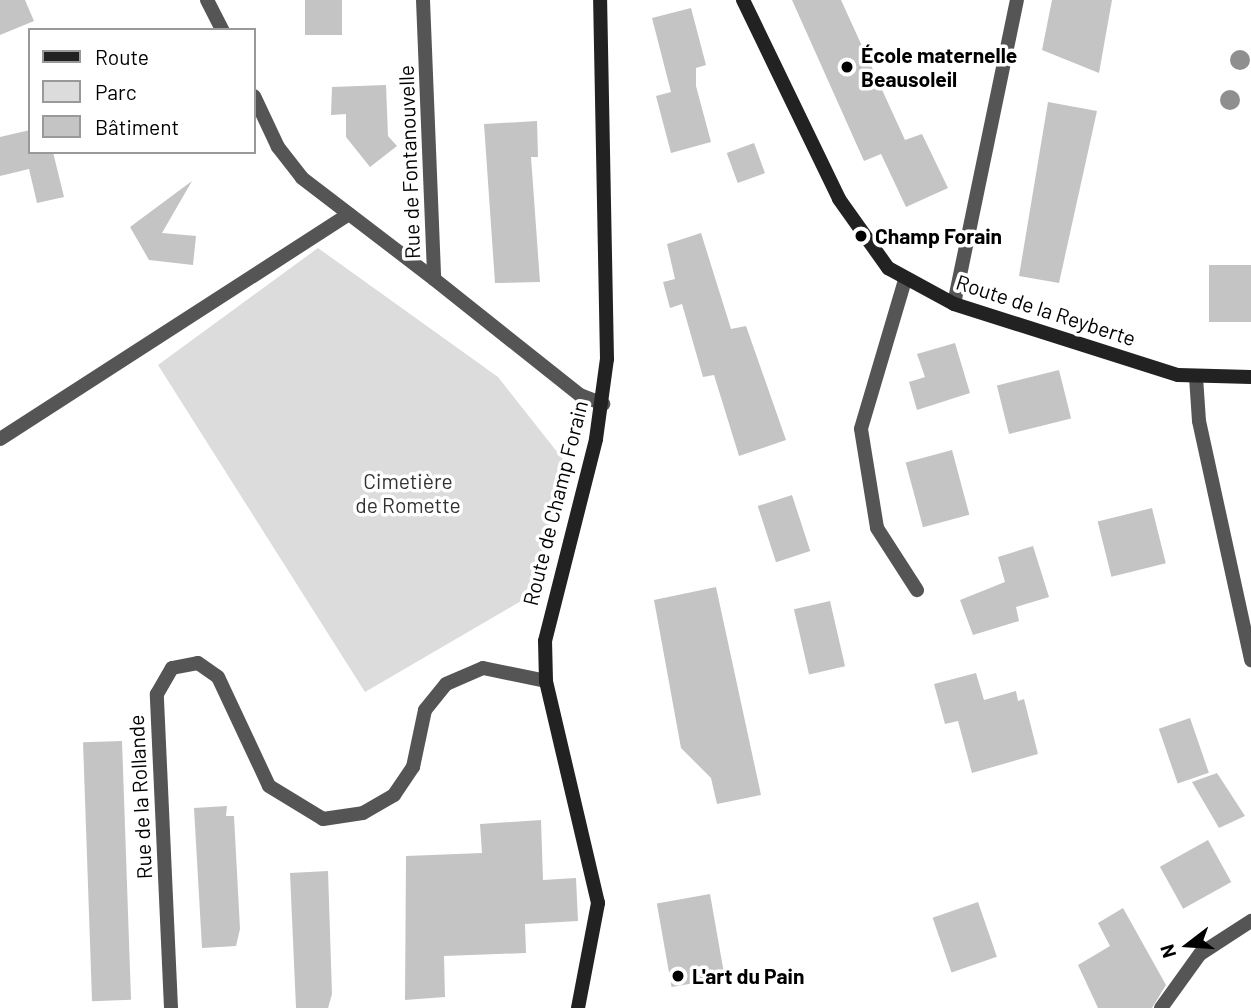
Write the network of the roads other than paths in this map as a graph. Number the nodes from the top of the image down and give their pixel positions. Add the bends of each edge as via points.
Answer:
1 (207, 0) edge
2 (424, 0) edge
3 (600, 0) edge
4 (743, 0) edge
5 (1017, 0) edge
6 (221, 28) edge
7 (256, 100) edge
8 (349, 214) junction
9 (434, 279) junction
10 (905, 280) junction
11 (954, 304) junction
12 (1196, 377) junction
13 (1251, 377) edge
14 (603, 404) junction
15 (0, 439) edge
16 (917, 590) dead end
17 (1251, 660) edge
18 (546, 681) junction
19 (1251, 920) edge
20 (171, 1008) edge
21 (578, 1008) edge
22 (1161, 1008) edge

1 - 6 street
2 - 9 street, Rue de Fontanouvelle
3 - 14 main road, Route de Champ Forain via 598,94 609,309
4 - 10 main road, Route de la Reyberte via 839,200 876,257
5 - 11 street
7 - 8 street via 278,147 302,178
8 - 9 street
8 - 15 street
9 - 14 street, Rue de Fontanouvelle via 580,396
10 - 11 main road, Route de la Reyberte
10 - 16 street via 861,429 877,527
11 - 12 main road, Route de la Reyberte
12 - 13 main road, Route de la Reyberte
12 - 17 street via 1199,421
14 - 18 main road, Route de Champ Forain via 550,607
18 - 20 street, Rue de la Rollande via 484,668 446,684 425,710 412,767 394,795 363,813 323,819 269,786 218,677 198,663 172,668 157,694
18 - 21 main road, Route de Champ Forain via 597,903 595,943
19 - 22 street via 1200,954

